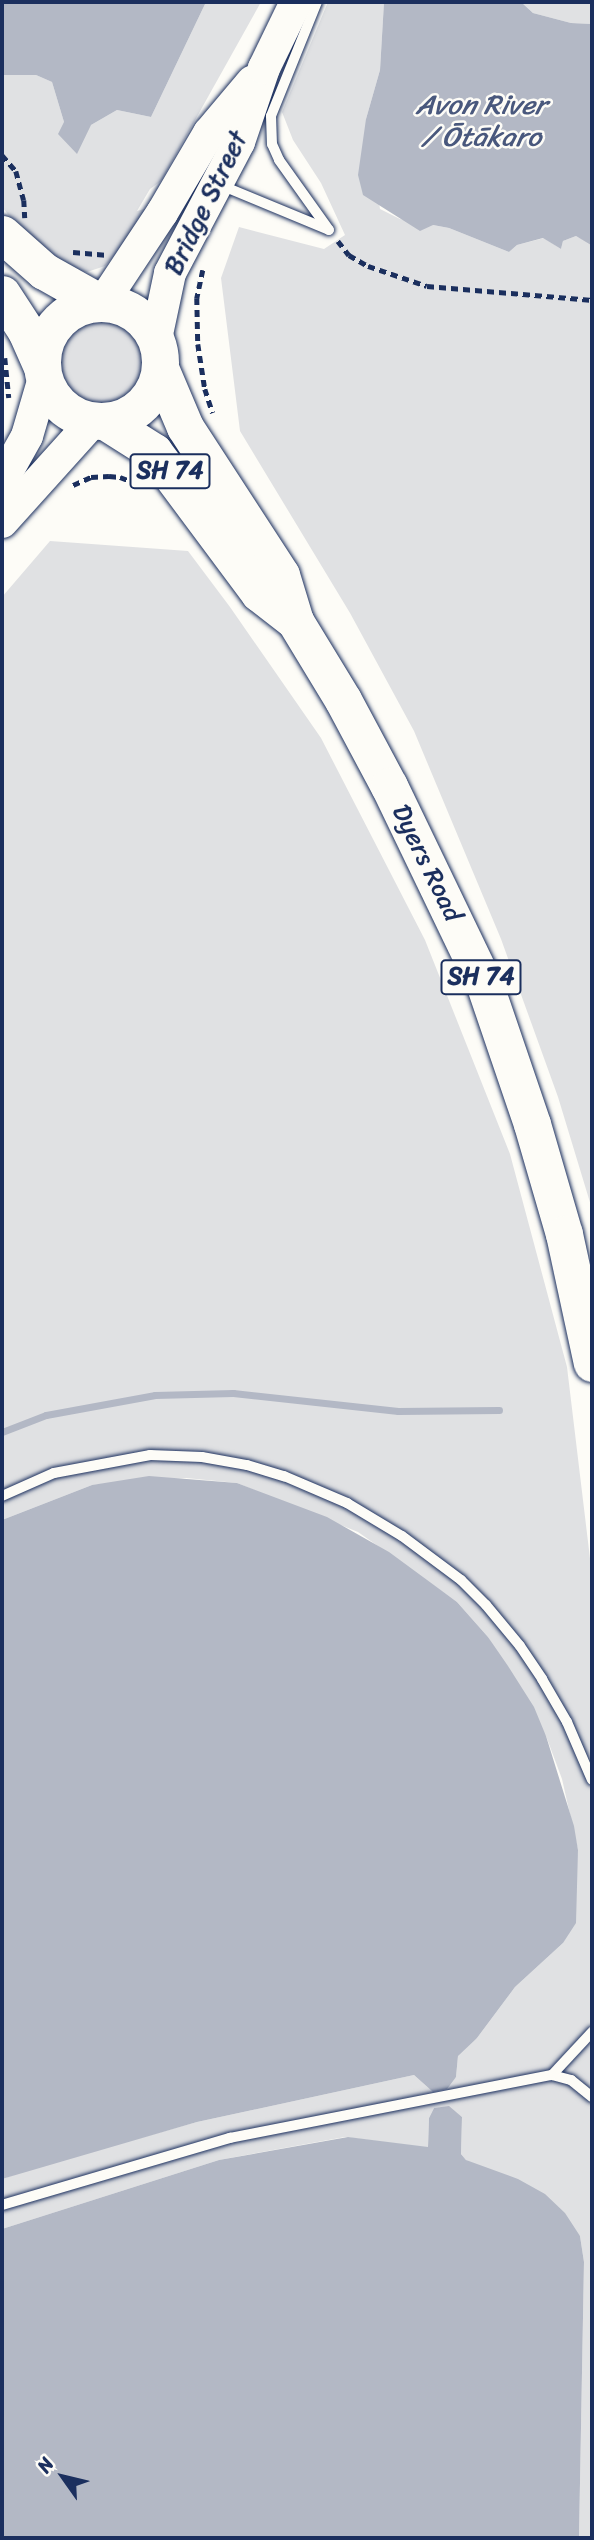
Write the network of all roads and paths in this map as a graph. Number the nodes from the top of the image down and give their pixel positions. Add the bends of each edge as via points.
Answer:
1 (296, 2) edge
2 (317, 2) edge
3 (264, 68) junction
4 (2, 155) edge
5 (218, 184) junction
6 (13, 230) edge
7 (329, 230) junction
8 (2, 294) edge
9 (197, 298) dead end
10 (592, 300) edge
11 (101, 302) junction
12 (2, 349) edge
13 (158, 354) junction
14 (43, 373) junction
15 (8, 401) dead end
16 (212, 410) dead end
17 (99, 421) junction
18 (81, 480) dead end
19 (2, 481) edge
20 (133, 481) dead end
21 (2, 522) edge
22 (295, 621) junction
23 (592, 1363) edge
24 (2, 1496) edge
25 (592, 1780) edge
26 (592, 2032) edge
27 (552, 2075) junction
28 (592, 2097) edge
29 (2, 2205) edge

1 - 3 main road, Bridge Street
2 - 7 lane via 271,116 272,144
3 - 5 main road, Bridge Street via 239,142
3 - 11 main road, Bridge Street via 209,133
4 - 6 path via 21,185
5 - 7 lane
5 - 13 main road, Bridge Street via 170,273
6 - 11 highway, SH 74 via 44,271
7 - 10 path via 349,255 389,276 427,286
8 - 14 highway, SH 74 via 26,331
9 - 16 path via 198,344
11 - 13 highway, SH 74 via 117,304 141,317
11 - 14 highway via 76,308 56,322 44,343
12 - 15 path via 10,386
13 - 17 highway, SH 74 via 151,394 125,416
13 - 22 highway, Dyers Road / SH 74 via 185,427 281,575
14 - 17 highway, SH 74 via 62,407
14 - 19 main road via 27,436
17 - 21 main road
17 - 22 highway, Dyers Road / SH 74 via 154,452 259,593
18 - 20 path via 120,477
22 - 23 highway, Dyers Road / SH 74 via 389,786 484,983 564,1234
24 - 25 lane via 54,1473 150,1455 247,1465 347,1503 402,1536 486,1605 542,1679
26 - 27 lane
27 - 28 lane via 571,2080
27 - 29 lane via 230,2138

